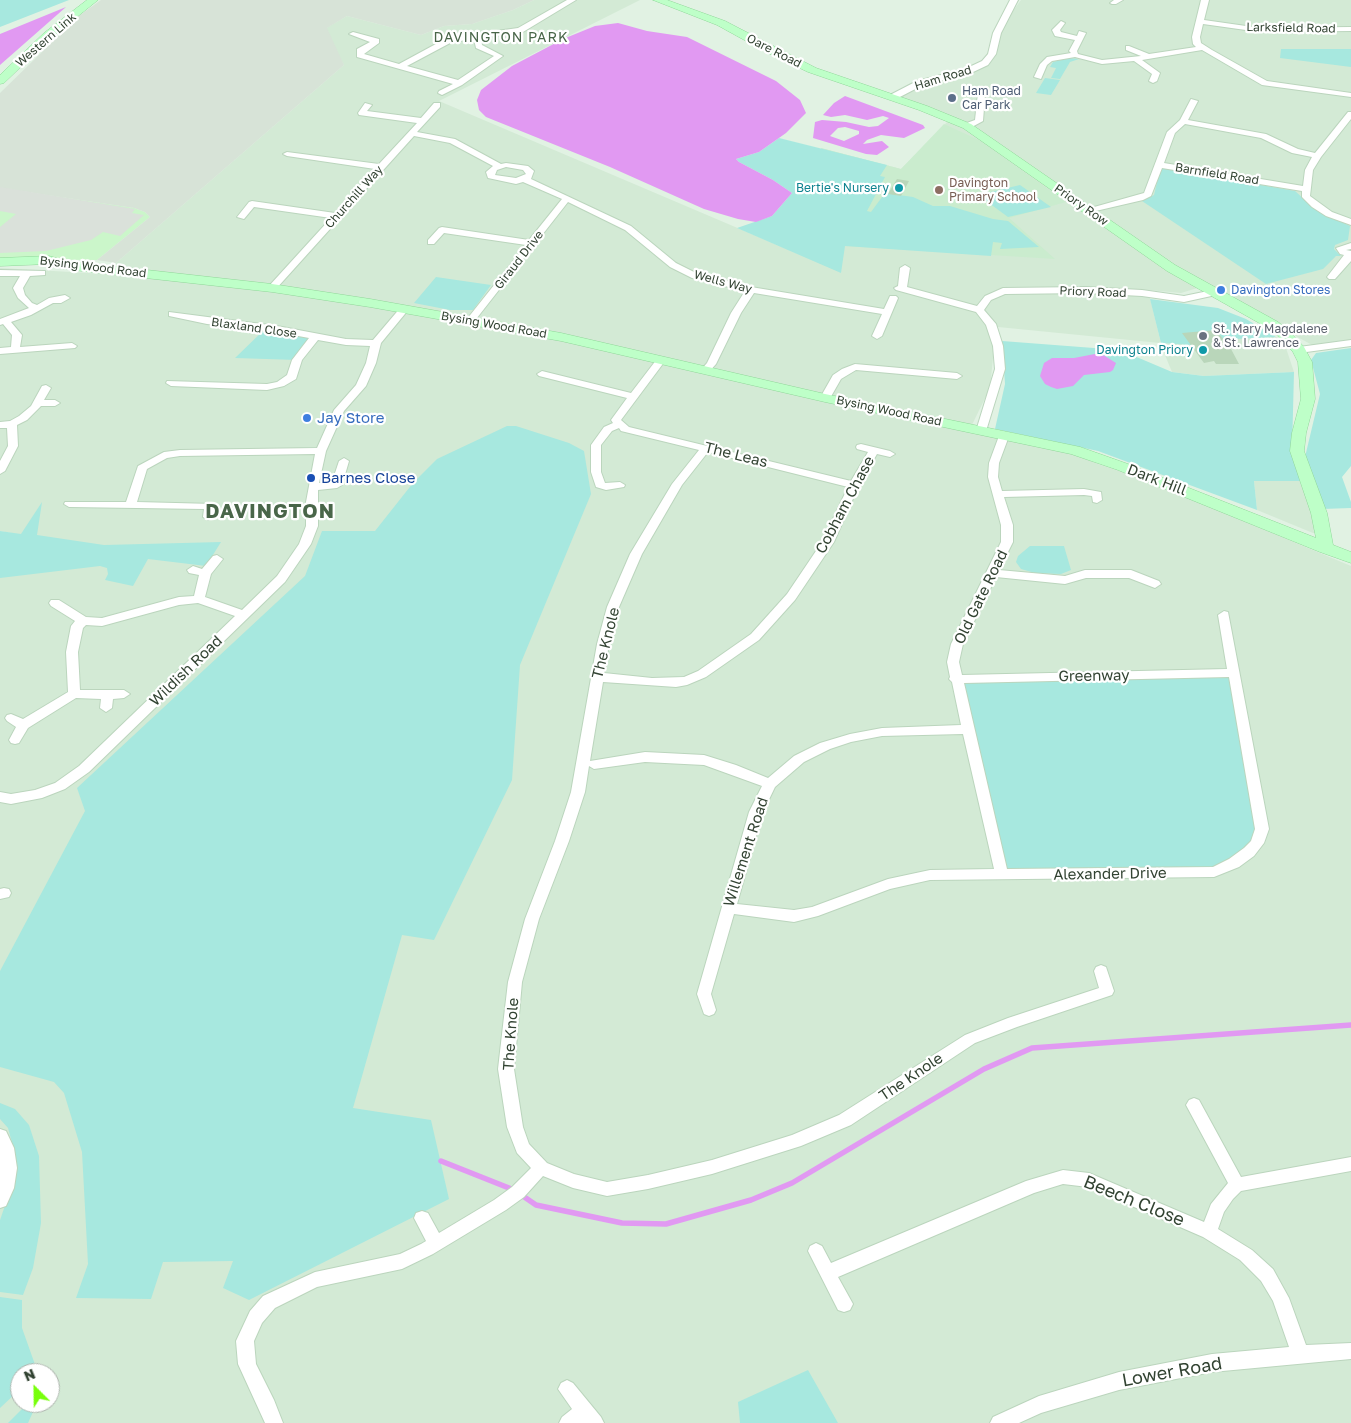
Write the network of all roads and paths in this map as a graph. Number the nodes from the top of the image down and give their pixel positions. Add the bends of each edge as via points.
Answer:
1 (93, 0) edge
2 (572, 0) edge
3 (658, 0) edge
4 (1014, 0) edge
5 (1206, 0) edge
6 (1201, 22) junction
7 (1061, 23) dead end
8 (1351, 29) edge
9 (354, 34) dead end
10 (476, 36) junction
11 (1129, 48) dead end
12 (1203, 48) junction
13 (1075, 55) junction
14 (1148, 57) junction
15 (1136, 59) junction
16 (400, 66) junction
17 (1037, 73) dead end
18 (0, 81) edge
19 (1153, 81) dead end
20 (459, 83) junction
21 (442, 93) dead end
22 (1351, 95) edge
23 (981, 96) dead end
24 (893, 97) junction
25 (1194, 101) dead end
26 (368, 105) dead end
27 (436, 105) dead end
28 (1351, 114) edge
29 (422, 121) junction
30 (1182, 121) junction
31 (967, 126) junction
32 (412, 133) junction
33 (295, 147) dead end
34 (1317, 156) junction
35 (1160, 165) junction
36 (499, 166) junction
37 (382, 167) junction
38 (524, 179) junction
39 (1306, 189) junction
40 (567, 198) junction
41 (1090, 211) junction
42 (337, 216) junction
43 (241, 217) dead end
44 (1351, 222) edge
45 (431, 242) dead end
46 (532, 243) junction
47 (1351, 249) edge
48 (0, 262) edge
49 (905, 268) dead end
50 (0, 273) edge
51 (42, 273) dead end
52 (26, 274) junction
53 (1332, 277) dead end
54 (272, 288) junction
55 (751, 290) junction
56 (1212, 294) junction
57 (65, 298) dead end
58 (893, 298) dead end
59 (37, 308) junction
60 (404, 309) junction
61 (980, 310) junction
62 (201, 311) dead end
63 (886, 312) junction
64 (172, 314) dead end
65 (193, 318) junction
66 (470, 321) junction
67 (2, 322) edge
68 (877, 336) dead end
69 (315, 338) junction
70 (376, 343) junction
71 (1351, 343) edge
72 (72, 346) dead end
73 (15, 350) junction
74 (1299, 350) junction
75 (0, 351) edge
76 (660, 361) junction
77 (943, 363) dead end
78 (705, 371) junction
79 (542, 374) dead end
80 (939, 374) junction
81 (956, 376) dead end
82 (171, 383) dead end
83 (46, 388) dead end
84 (633, 396) junction
85 (825, 398) junction
86 (38, 402) junction
87 (56, 403) dead end
88 (12, 424) junction
89 (618, 425) junction
90 (0, 426) edge
91 (981, 431) junction
92 (1004, 436) junction
93 (706, 448) junction
94 (861, 448) dead end
95 (321, 451) junction
96 (874, 451) junction
97 (890, 454) dead end
98 (344, 461) dead end
99 (0, 470) edge
100 (620, 485) dead end
101 (854, 485) junction
102 (313, 487) junction
103 (999, 494) junction
104 (1097, 500) dead end
105 (70, 504) dead end
106 (130, 505) junction
107 (208, 516) dead end
108 (1326, 549) junction
109 (1351, 558) edge
110 (217, 559) dead end
111 (193, 570) dead end
112 (205, 573) junction
113 (993, 573) junction
114 (1155, 584) dead end
115 (199, 599) junction
116 (54, 603) dead end
117 (244, 615) junction
118 (1224, 615) dead end
119 (83, 621) junction
120 (1233, 673) junction
121 (597, 677) junction
122 (955, 679) junction
123 (74, 693) junction
124 (124, 694) dead end
125 (107, 695) junction
126 (106, 708) dead end
127 (11, 718) dead end
128 (23, 725) junction
129 (968, 729) junction
130 (15, 740) dead end
131 (594, 764) dead end
132 (770, 784) junction
133 (0, 797) edge
134 (1002, 875) junction
135 (728, 908) junction
136 (1101, 971) dead end
137 (709, 1010) dead end
138 (1194, 1105) dead end
139 (0, 1136) edge
140 (1351, 1164) edge
141 (540, 1168) junction
142 (1237, 1186) junction
143 (0, 1202) edge
144 (422, 1218) dead end
145 (1208, 1232) junction
146 (437, 1244) junction
147 (816, 1251) dead end
148 (828, 1273) junction
149 (844, 1304) dead end
150 (1351, 1351) edge
151 (1300, 1354) junction
152 (567, 1389) dead end
153 (589, 1416) edge
154 (274, 1423) edge
155 (568, 1423) edge
156 (999, 1423) edge

1 - 18 street, Western Link
2 - 10 street via 520,30
3 - 24 street, Oare Road via 721,23 806,67
4 - 24 street, Ham Road via 997,33 992,54 985,63 968,71 920,83
5 - 6 street
6 - 8 street, Larksfield Road via 1260,30
6 - 12 street via 1196,37 1197,44
7 - 13 street via 1056,30 1058,34 1080,36 1073,51
9 - 16 street via 376,41 360,51 360,55
10 - 16 street via 450,40
10 - 20 street via 482,48 499,56
11 - 14 street
12 - 14 street
12 - 22 street via 1265,83
13 - 15 street via 1102,62
13 - 17 street via 1050,59
14 - 15 street
15 - 19 street via 1156,73
16 - 20 street
20 - 21 street
23 - 31 street, Ham Road via 979,121
24 - 31 street, Priory Row
25 - 30 street
26 - 29 street via 362,113
27 - 29 street, Churchill Way
28 - 34 street
29 - 32 street, Churchill Way
30 - 34 street via 1262,136 1295,151
30 - 35 street via 1171,132
31 - 41 street, Priory Row
32 - 36 street via 452,141
32 - 37 street, Churchill Way
33 - 37 street via 285,156
34 - 39 street via 1309,170
35 - 39 street, Barnfield Road
35 - 41 street, Barnfield Road via 1145,196
36 - 38 street via 529,169 530,174
36 - 38 street, Wells Way via 490,172 495,178
37 - 42 street, Churchill Way
38 - 40 street, Wells Way
39 - 44 street via 1306,197 1315,206
40 - 46 street, Giraud Drive
40 - 55 street, Wells Way via 628,228 673,265 695,276
41 - 56 street, Priory Row
42 - 43 street via 252,204
42 - 54 street, Churchill Way
45 - 46 street via 442,230
46 - 66 street, Giraud Drive
47 - 53 street via 1346,261
48 - 54 street, Bysing Wood Road via 49,260 64,265
49 - 61 street via 901,288
50 - 52 street
51 - 52 street
52 - 59 street via 18,288 29,305
54 - 60 street, Bysing Wood Road
55 - 63 street, Wells Way
55 - 78 street
56 - 61 street, Priory Road via 1184,299 1142,293 1012,290 988,298
56 - 74 street, Priory Row via 1273,325
57 - 59 street
58 - 63 street
59 - 67 street
60 - 66 street, Bysing Wood Road
60 - 70 street, Wildish Road
61 - 91 street via 991,324 998,346 1000,369
62 - 65 street, Blaxland Close
63 - 68 street
64 - 65 street, Blaxland Close
65 - 69 street, Blaxland Close
66 - 76 street, Bysing Wood Road via 561,337
67 - 73 street via 17,335
69 - 70 street, Blaxland Close
69 - 82 street, Blaxland Close via 297,360 292,376 280,384 267,387 186,387
70 - 95 street, Wildish Road via 361,386 339,410
71 - 74 street
72 - 73 street
73 - 75 street
74 - 108 street via 1305,362 1308,399 1297,451 1319,512
76 - 78 street, Bysing Wood Road
76 - 84 street
77 - 80 street
78 - 85 street, Bysing Wood Road
79 - 84 street
80 - 81 street
80 - 85 street via 855,367 844,370 837,377
83 - 86 street
84 - 89 street via 616,420
85 - 91 street, Bysing Wood Road
86 - 87 street
86 - 88 street via 23,418
88 - 90 street
88 - 99 street via 13,446
89 - 93 street, The Leas
89 - 100 street via 608,429 596,445 596,472 600,485
91 - 92 street, Dark Hill
92 - 103 street, Old Gate Road via 994,463 993,477
92 - 108 street, Dark Hill via 1099,458
93 - 101 street, The Leas
93 - 121 street, The Knole via 677,484 636,554 613,607
94 - 96 street, Cobham Chase
95 - 102 street, Wildish Road
95 - 106 street via 164,455 142,468
96 - 97 street, Cobham Chase
96 - 101 street, Cobham Chase
98 - 102 street via 337,485
101 - 121 street, Cobham Chase via 828,542 791,597 755,637 687,681 652,682
102 - 117 street, Wildish Road via 310,502 312,526 305,544 280,579
103 - 104 street via 1084,492 1097,494
103 - 113 street, Old Gate Road via 1008,534 1004,552
105 - 106 street
106 - 107 street via 210,506
108 - 109 street, Dark Hill
110 - 112 street
111 - 112 street
112 - 115 street
113 - 114 street via 1065,580 1085,574 1131,574
113 - 122 street, Old Gate Road via 957,644 953,662
115 - 117 street
115 - 119 street via 179,601 102,622
116 - 119 street
117 - 133 street, Wildish Road via 84,769 60,786 37,795 10,799
118 - 120 street, Alexander Drive
119 - 123 street via 78,626 72,652
120 - 122 street, Greenway
120 - 134 street, Alexander Drive via 1262,829 1257,843 1249,852 1214,872
121 - 141 street, The Knole via 578,792 532,919 515,982 510,1025 506,1069 515,1127 523,1148
122 - 129 street, Old Gate Road
123 - 125 street
123 - 128 street
124 - 125 street
125 - 126 street
127 - 128 street
128 - 130 street
129 - 132 street, Willement Road via 882,732 850,738 799,759
129 - 134 street, Old Gate Road
131 - 132 street via 645,757 704,760
132 - 135 street, Willement Road via 756,812
134 - 135 street, Alexander Drive via 930,875 888,884 794,916
135 - 137 street, Willement Road via 704,994
136 - 141 street, The Knole via 1107,991 970,1039 845,1120 795,1141 712,1167 607,1189 573,1181
138 - 142 street
139 - 143 street via 6,1148 9,1168
140 - 142 street
141 - 146 street via 518,1192
142 - 145 street via 1217,1209
144 - 146 street
145 - 148 street, Beech Close via 1089,1180 1063,1177 1032,1186
145 - 151 street, Beech Close via 1246,1255 1267,1275 1280,1298
146 - 154 street via 402,1261 315,1280 269,1302 256,1317 245,1341 247,1364
147 - 148 street
148 - 149 street
150 - 151 street, Lower Road
151 - 156 street, Lower Road via 1212,1363 1119,1381 1039,1405
152 - 153 street
153 - 155 street

